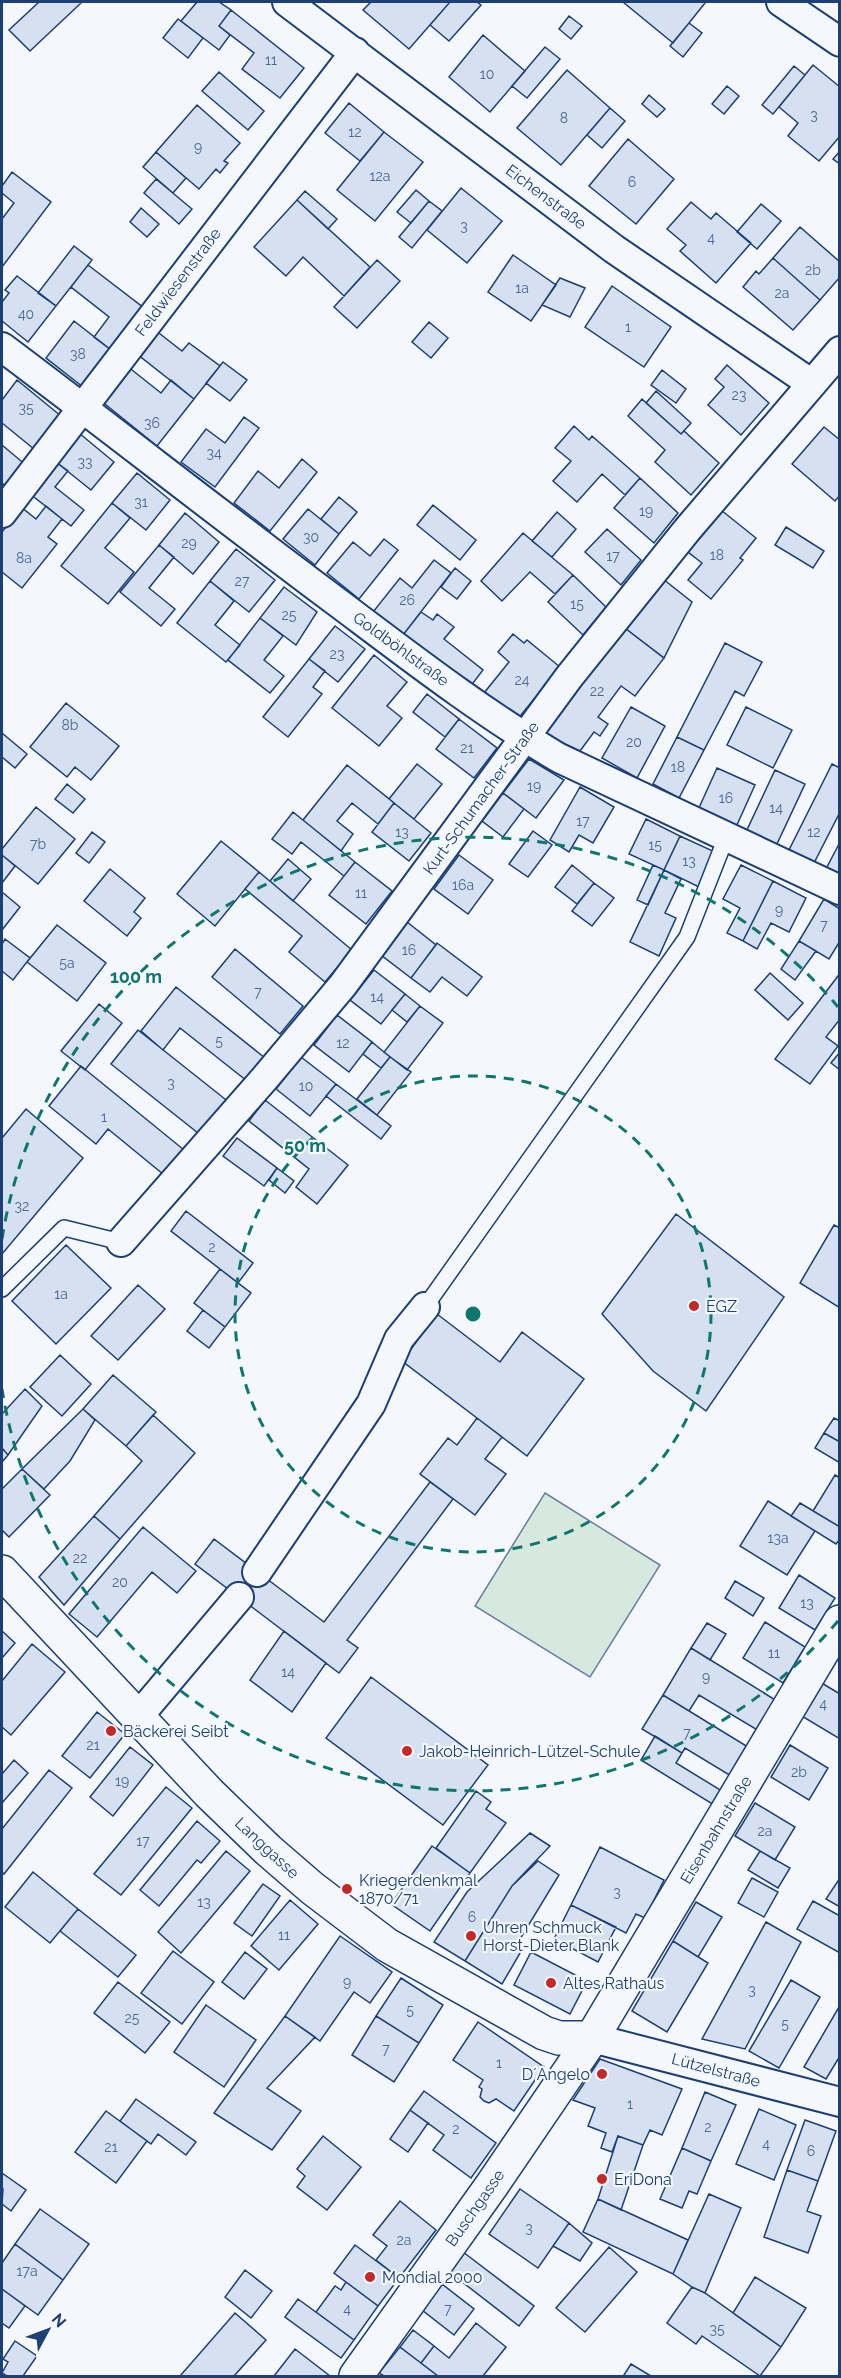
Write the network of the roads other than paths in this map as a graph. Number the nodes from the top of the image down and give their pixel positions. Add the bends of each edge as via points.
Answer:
1 (287, 2) edge
2 (781, 2) edge
3 (840, 42) edge
4 (355, 52) junction
5 (2, 347) edge
6 (840, 351) edge
7 (812, 384) junction
8 (82, 407) junction
9 (2, 513) edge
10 (525, 738) junction
11 (727, 835) junction
12 (840, 890) edge
13 (121, 1242) joint
14 (2, 1289) edge
15 (425, 1307) joint
16 (2, 1572) edge
17 (258, 1572) dead end
18 (239, 1597) dead end
19 (840, 1622) edge
20 (137, 1718) junction
21 (592, 2038) junction
22 (840, 2102) edge
23 (356, 2376) edge

1 - 4 street, Eichenstraße
2 - 3 street
4 - 7 street, Eichenstraße via 614,249
4 - 8 street, Feldwiesenstraße
5 - 8 street, Goldböhlstraße
6 - 7 street, Kurt-Schumacher-Straße
7 - 10 street, Kurt-Schumacher-Straße via 687,530
8 - 9 street, Feldwiesenstraße
8 - 10 street, Goldböhlstraße via 409,656
10 - 11 street, Goldböhlstraße via 559,758
10 - 13 street, Kurt-Schumacher-Straße via 343,985
11 - 12 street, Goldböhlstraße
11 - 15 lane via 687,938
13 - 14 lane via 64,1228
15 - 17 street via 399,1339 371,1404
16 - 20 main road, Langgasse
18 - 20 street
19 - 21 main road, Eisenbahnstraße
20 - 21 main road, Langgasse via 268,1850 387,1945 544,2033 559,2038
21 - 22 street, Lützelstraße
21 - 23 main road, Buschgasse

